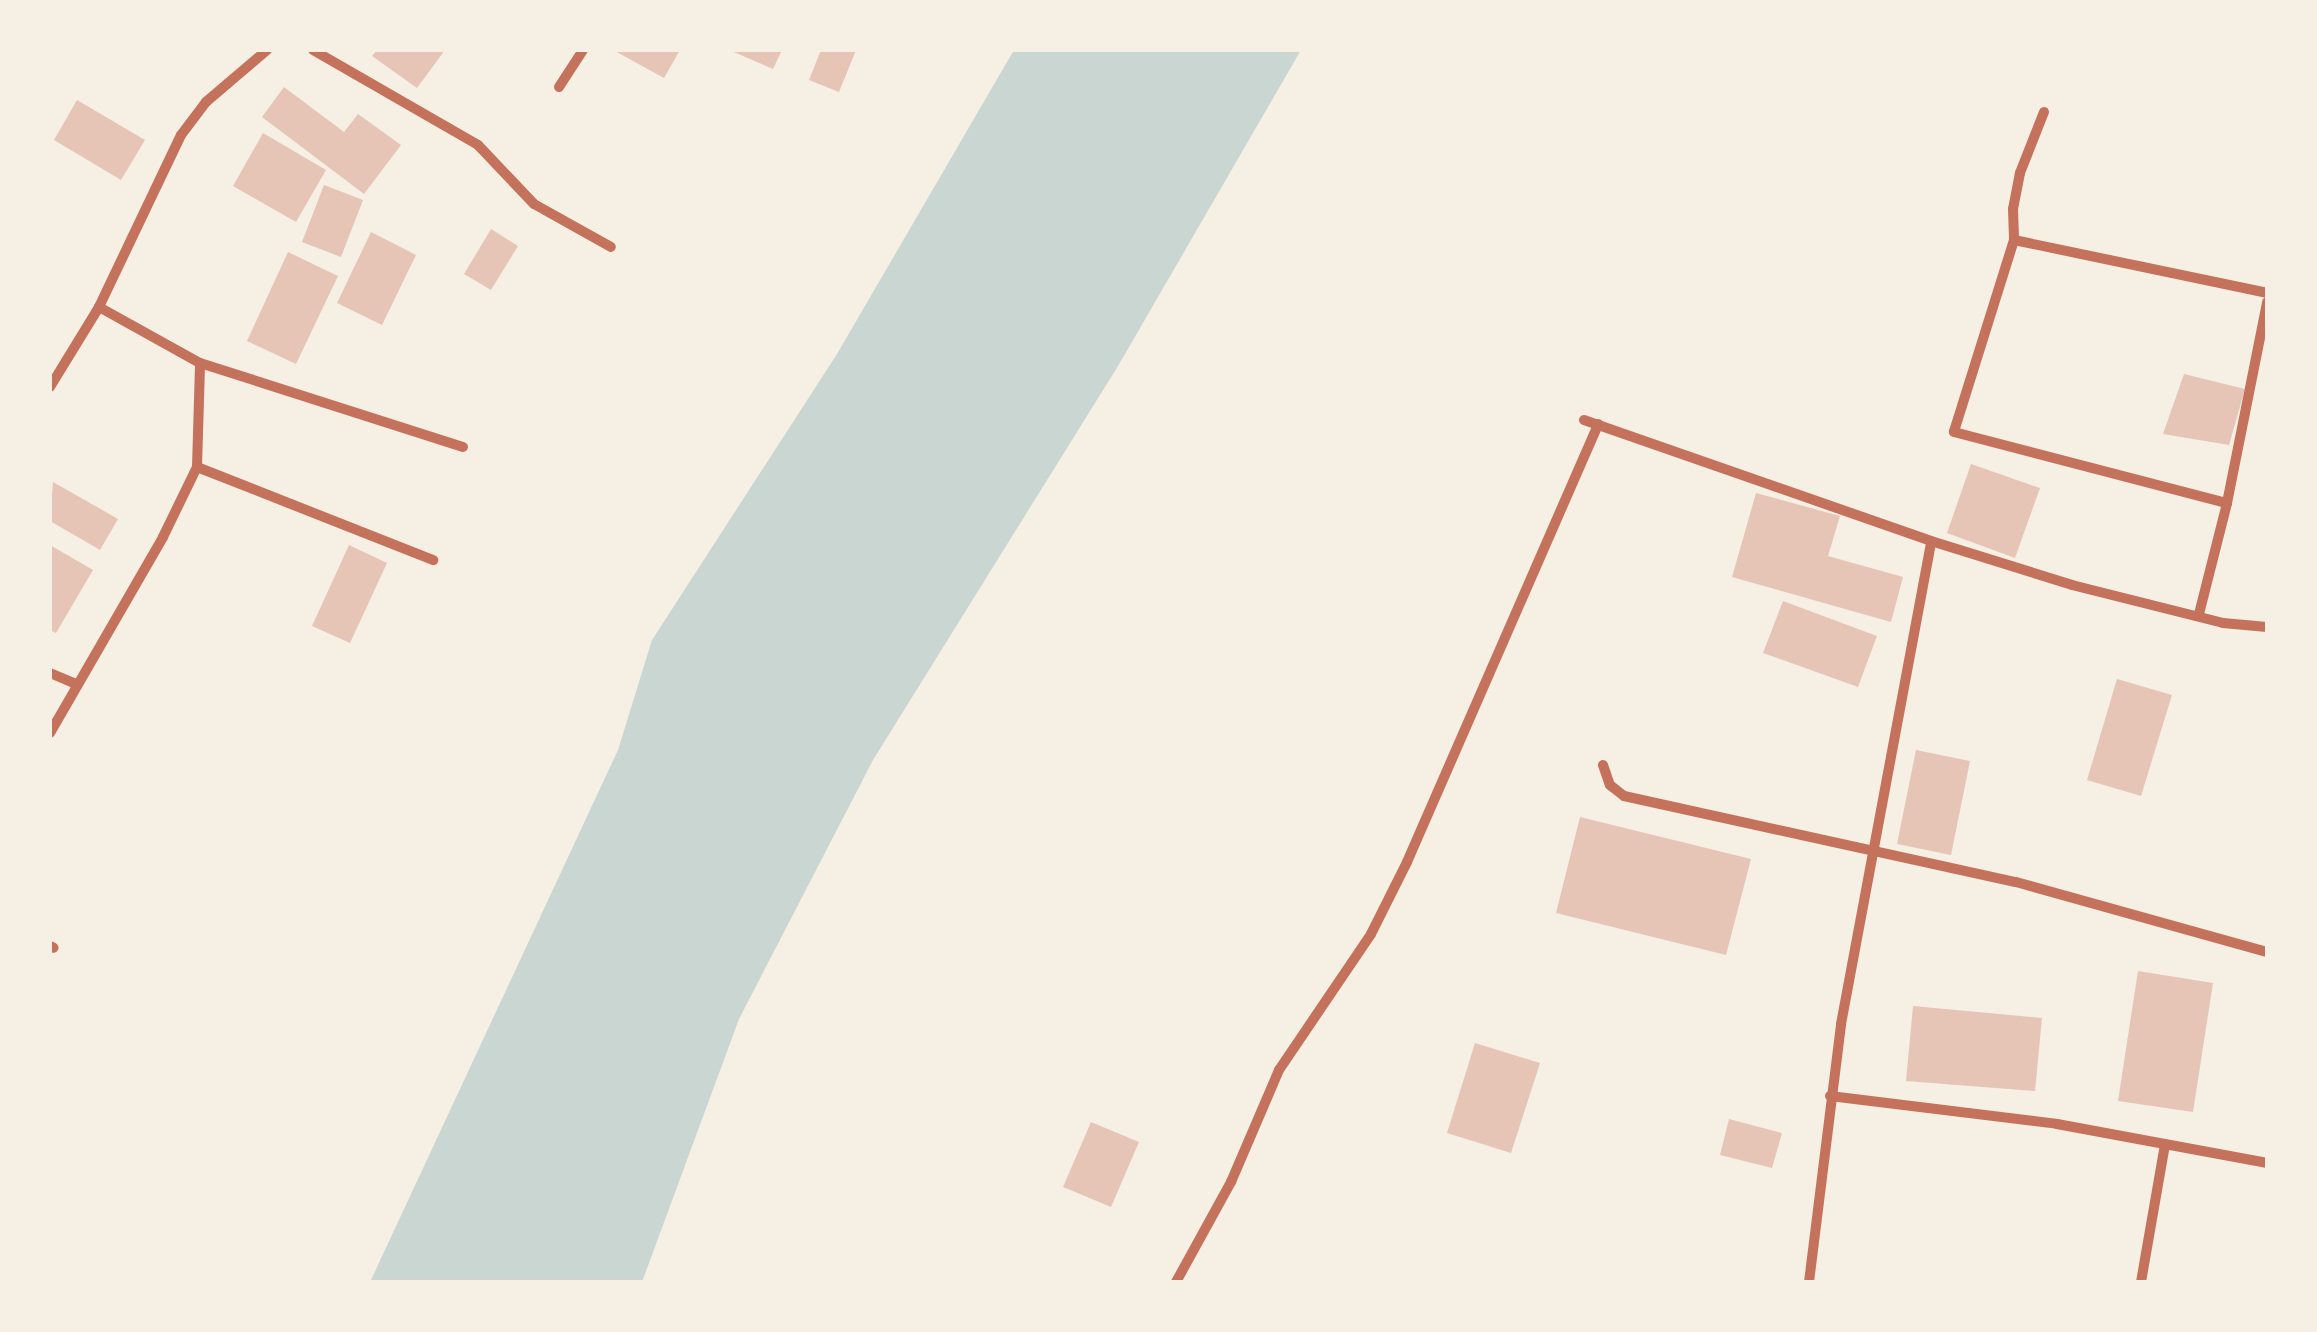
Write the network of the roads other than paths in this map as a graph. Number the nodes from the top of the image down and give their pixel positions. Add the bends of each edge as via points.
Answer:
1 (267, 50) edge
2 (313, 50) edge
3 (583, 50) edge
4 (559, 87) dead end
5 (2044, 112) dead end
6 (2014, 240) junction
7 (611, 247) dead end
8 (2267, 293) edge
9 (2267, 302) edge
10 (99, 307) junction
11 (200, 363) junction
12 (50, 387) edge
13 (1584, 420) dead end
14 (1598, 424) junction
15 (464, 447) dead end
16 (196, 467) junction
17 (2226, 503) junction
18 (1931, 541) junction
19 (433, 560) dead end
20 (2198, 614) junction
21 (2267, 627) edge
22 (50, 673) edge
23 (78, 686) junction
24 (50, 733) edge
25 (1603, 765) dead end
26 (1872, 849) junction
27 (2267, 952) edge
28 (1830, 1096) junction
29 (2166, 1144) junction
30 (2267, 1163) edge
31 (1176, 1282) edge
32 (1809, 1282) edge
33 (2141, 1282) edge

1 - 10 street via 206,102 181,135
2 - 7 street via 478,146 534,204
3 - 4 street
5 - 6 street via 2020,172
6 - 8 street
6 - 17 street via 1954,432
9 - 17 street
10 - 11 street
10 - 12 street
11 - 15 street
11 - 16 street
13 - 14 street
14 - 18 street
14 - 31 street via 1407,862 1371,934 1278,1070 1231,1182
16 - 19 street
16 - 23 street
17 - 20 street
18 - 20 street via 2072,586
18 - 26 street
20 - 21 street
22 - 23 street
23 - 24 street
25 - 26 street via 1610,785 1624,796
26 - 27 street
26 - 28 street
28 - 29 street
28 - 32 street
29 - 30 street
29 - 33 street

